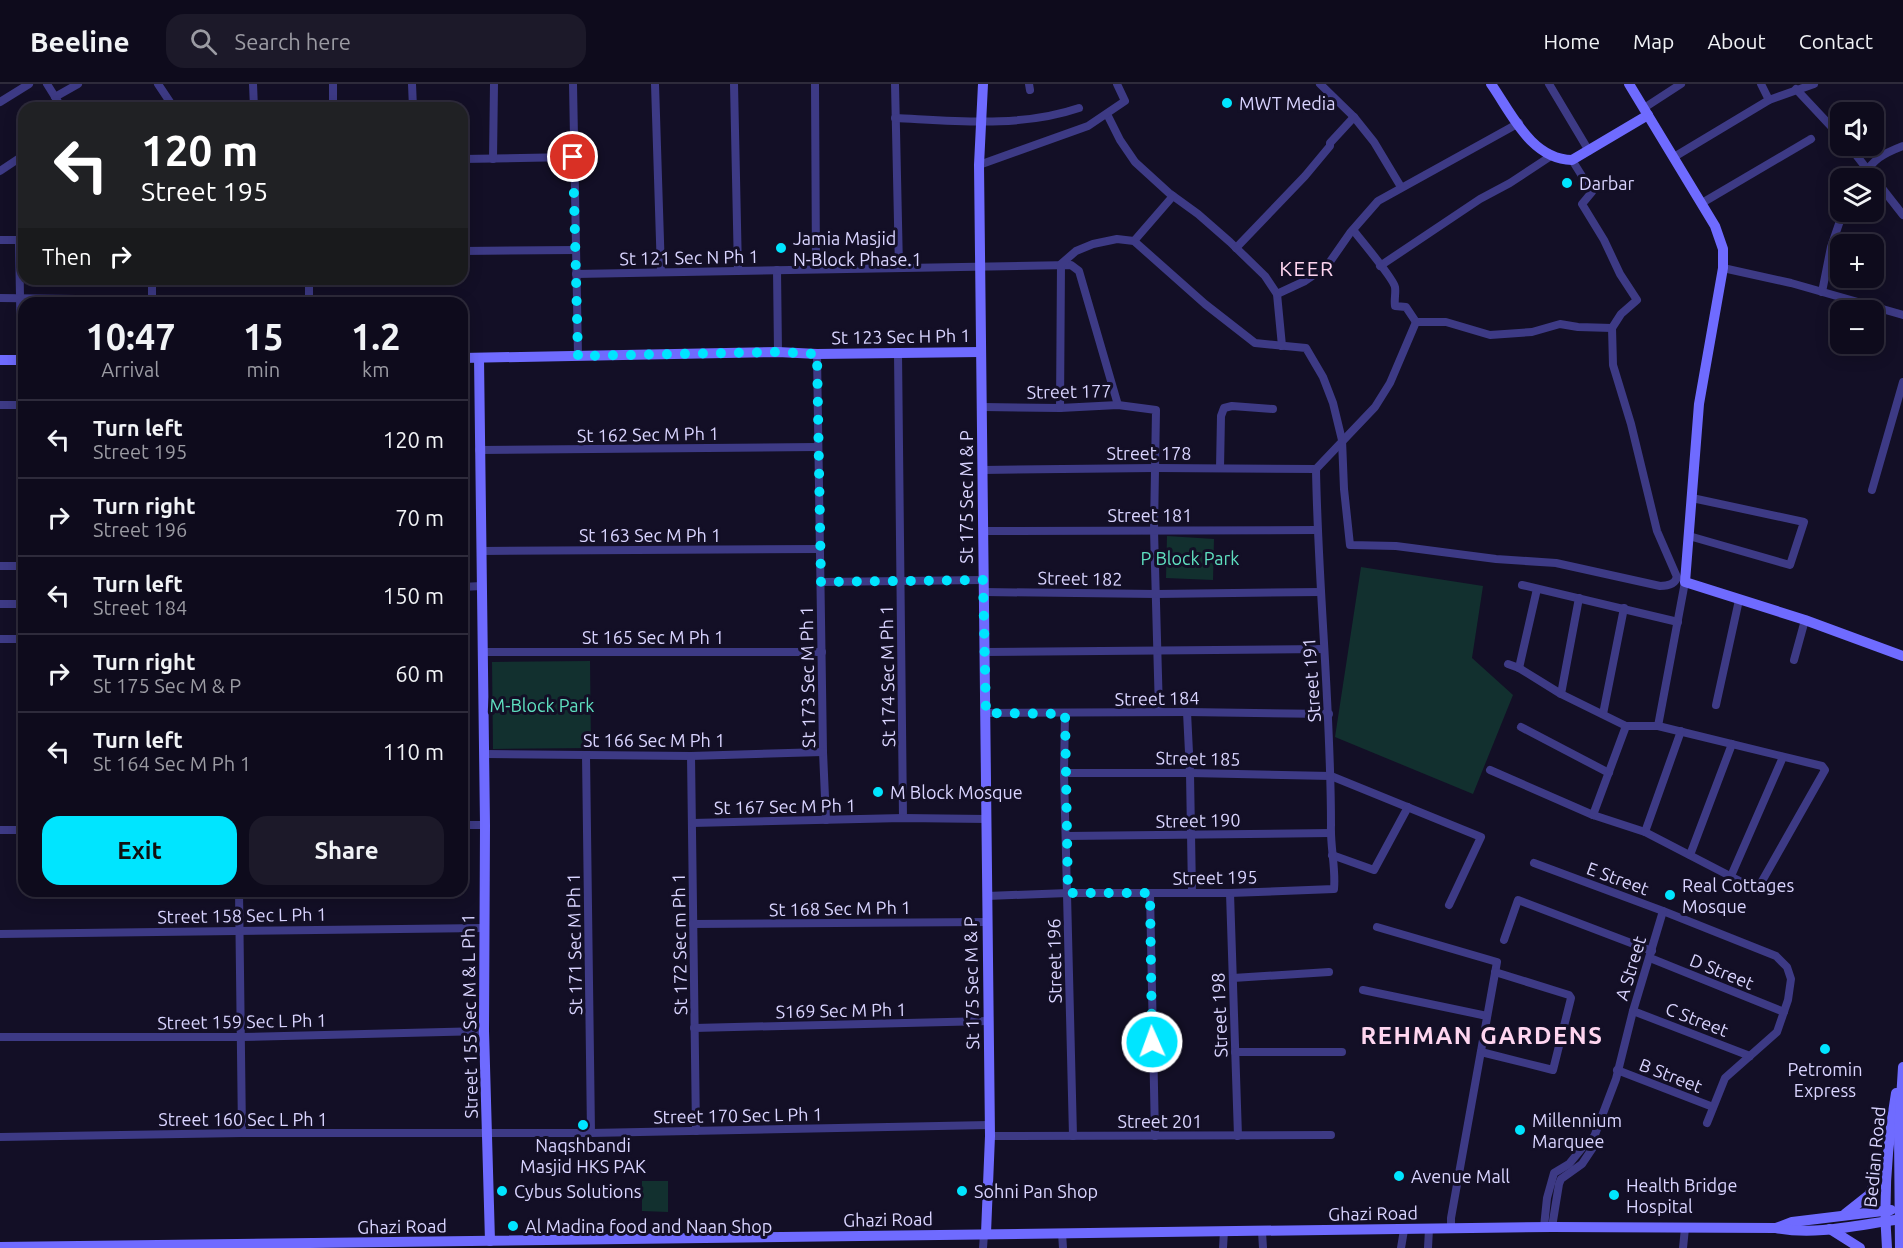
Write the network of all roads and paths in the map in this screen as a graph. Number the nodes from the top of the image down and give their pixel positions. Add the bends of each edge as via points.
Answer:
1 (29, 84) edge
2 (47, 84) edge
3 (78, 84) edge
4 (158, 84) edge
5 (254, 84) edge
6 (333, 84) edge
7 (412, 84) edge
8 (494, 84) edge
9 (573, 84) edge
10 (656, 84) edge
11 (734, 84) edge
12 (815, 84) edge
13 (895, 84) edge
14 (984, 84) edge
15 (1118, 84) edge
16 (1320, 84) edge
17 (1491, 84) edge
18 (1549, 84) edge
19 (1629, 84) edge
20 (1681, 84) edge
21 (1761, 84) edge
22 (1814, 84) edge
23 (1796, 89) junction
24 (55, 97) junction
25 (1769, 99) junction
26 (0, 102) edge
27 (58, 102) edge
28 (170, 102) edge
29 (254, 102) edge
30 (333, 102) edge
31 (413, 102) edge
32 (1079, 108) dead end
33 (1646, 112) junction
34 (1107, 114) junction
35 (1354, 117) junction
36 (895, 118) junction
37 (981, 122) junction
38 (1519, 123) junction
39 (1830, 125) edge
40 (1811, 139) dead end
41 (1903, 146) edge
42 (1589, 151) junction
43 (1551, 156) junction
44 (1857, 156) edge
45 (573, 157) junction
46 (1674, 157) junction
47 (18, 159) edge
48 (468, 159) edge
49 (494, 159) junction
50 (1572, 160) junction
51 (979, 165) junction
52 (1868, 168) joint
53 (0, 171) edge
54 (1401, 188) junction
55 (1884, 189) edge
56 (1173, 196) junction
57 (1702, 203) junction
58 (1903, 215) edge
59 (1840, 222) edge
60 (1353, 230) junction
61 (0, 240) edge
62 (18, 240) edge
63 (1134, 241) junction
64 (1236, 248) junction
65 (576, 250) junction
66 (468, 251) edge
67 (1061, 264) junction
68 (982, 266) junction
69 (1380, 266) junction
70 (816, 268) junction
71 (899, 268) junction
72 (1723, 268) junction
73 (777, 270) junction
74 (738, 271) junction
75 (661, 272) junction
76 (576, 274) junction
77 (20, 285) edge
78 (1822, 292) junction
79 (1277, 294) junction
80 (18, 297) edge
81 (20, 297) edge
82 (0, 298) edge
83 (1903, 315) edge
84 (1416, 322) junction
85 (1612, 328) junction
86 (1282, 345) junction
87 (778, 352) junction
88 (980, 352) junction
89 (898, 353) junction
90 (817, 354) junction
91 (578, 356) junction
92 (468, 358) edge
93 (480, 358) junction
94 (0, 360) edge
95 (18, 360) edge
96 (1903, 382) edge
97 (0, 405) edge
98 (18, 405) edge
99 (1118, 405) junction
100 (983, 407) junction
101 (1060, 408) junction
102 (1273, 409) dead end
103 (1342, 440) junction
104 (818, 447) junction
105 (479, 450) junction
106 (1155, 468) junction
107 (1220, 468) junction
108 (1316, 469) junction
109 (982, 470) junction
110 (1872, 490) dead end
111 (1692, 498) junction
112 (1154, 530) junction
113 (1317, 530) junction
114 (984, 531) junction
115 (1689, 536) junction
116 (820, 549) junction
117 (481, 551) junction
118 (0, 566) edge
119 (18, 566) edge
120 (983, 580) junction
121 (900, 581) junction
122 (821, 582) junction
123 (1685, 582) junction
124 (1522, 585) dead end
125 (481, 586) junction
126 (468, 587) edge
127 (1537, 589) junction
128 (984, 592) junction
129 (1321, 592) junction
130 (1156, 594) junction
131 (1580, 598) junction
132 (1739, 600) junction
133 (0, 604) edge
134 (18, 604) edge
135 (1624, 608) junction
136 (1805, 620) junction
137 (1678, 622) junction
138 (0, 639) edge
139 (18, 639) edge
140 (1324, 649) junction
141 (1157, 651) junction
142 (483, 652) junction
143 (822, 652) junction
144 (985, 652) junction
145 (1903, 656) edge
146 (1794, 660) dead end
147 (1508, 664) dead end
148 (1519, 668) junction
149 (1561, 694) junction
150 (1716, 705) dead end
151 (1159, 712) junction
152 (1187, 712) junction
153 (986, 713) junction
154 (1065, 714) junction
155 (1329, 714) junction
156 (1603, 714) junction
157 (1626, 726) junction
158 (1658, 726) junction
159 (1521, 727) dead end
160 (1681, 731) junction
161 (1732, 744) junction
162 (823, 752) junction
163 (485, 754) junction
164 (586, 755) junction
165 (691, 756) junction
166 (1784, 757) junction
167 (1490, 770) dead end
168 (1064, 773) junction
169 (1191, 773) junction
170 (1609, 773) junction
171 (1331, 776) junction
172 (1407, 807) junction
173 (1593, 815) junction
174 (903, 818) junction
175 (987, 819) junction
176 (826, 820) junction
177 (693, 823) junction
178 (468, 825) edge
179 (485, 825) junction
180 (18, 830) edge
181 (0, 831) edge
182 (1645, 832) junction
183 (1330, 833) junction
184 (1066, 836) junction
185 (1191, 836) junction
186 (1332, 855) junction
187 (1690, 855) junction
188 (1534, 862) dead end
189 (1731, 876) junction
190 (1334, 889) joint
191 (1068, 893) junction
192 (1150, 893) junction
193 (1192, 893) junction
194 (1230, 893) junction
195 (987, 896) junction
196 (239, 897) edge
197 (1449, 905) dead end
198 (1663, 911) junction
199 (987, 922) junction
200 (693, 924) junction
201 (1377, 927) dead end
202 (484, 928) junction
203 (240, 930) junction
204 (0, 934) edge
205 (1504, 940) dead end
206 (1651, 955) junction
207 (1329, 972) dead end
208 (1495, 972) junction
209 (1233, 978) junction
210 (1363, 990) dead end
211 (1633, 1011) junction
212 (1784, 1012) junction
213 (1487, 1016) junction
214 (988, 1021) junction
215 (694, 1028) junction
216 (484, 1031) junction
217 (0, 1037) edge
218 (242, 1037) junction
219 (1235, 1052) junction
220 (1342, 1052) dead end
221 (1481, 1052) junction
222 (1750, 1056) junction
223 (1903, 1068) edge
224 (1617, 1070) junction
225 (1713, 1107) junction
226 (1707, 1123) dead end
227 (696, 1131) junction
228 (989, 1131) junction
229 (242, 1133) junction
230 (487, 1133) junction
231 (591, 1133) junction
232 (1331, 1135) dead end
233 (1073, 1136) junction
234 (1155, 1136) junction
235 (1238, 1136) junction
236 (0, 1137) edge
237 (1887, 1156) junction
238 (1901, 1176) edge
239 (1901, 1214) edge
240 (1844, 1215) junction
241 (1885, 1216) junction
242 (1548, 1227) junction
243 (1451, 1228) junction
244 (1685, 1228) junction
245 (1776, 1228) junction
246 (1429, 1229) junction
247 (1404, 1230) junction
248 (1830, 1230) junction
249 (1224, 1231) junction
250 (1262, 1232) junction
251 (1062, 1233) junction
252 (985, 1234) junction
253 (490, 1241) junction
254 (747, 1243) edge
255 (180, 1246) edge
256 (0, 1247) edge
257 (983, 1248) edge
258 (1063, 1248) edge
259 (1223, 1248) edge
260 (1263, 1248) edge
261 (1401, 1248) edge
262 (1428, 1248) edge
263 (1683, 1248) edge
264 (1860, 1248) edge
265 (1887, 1248) edge
266 (1900, 1248) edge

1 - 26 street
2 - 24 street
3 - 24 street
4 - 28 street
5 - 29 street
6 - 30 street
7 - 31 street
8 - 49 street
9 - 45 street
10 - 75 street
11 - 74 street
12 - 70 street
13 - 36 street
14 - 37 street, St 175 Sec M & P
15 - 34 street via 1125,101
16 - 35 street
17 - 38 street
18 - 42 street
19 - 33 street
20 - 33 street
21 - 25 street
22 - 23 street
23 - 25 street
23 - 39 street
24 - 27 street
25 - 46 street
32 - 37 street via 1028,120
33 - 42 street
33 - 46 street
34 - 51 street via 1088,126
34 - 56 street via 1135,162
35 - 54 street
35 - 64 street via 1305,176
36 - 37 street
36 - 71 street
37 - 51 street, St 175 Sec M & P
38 - 43 street via 1532,143
38 - 54 street
40 - 57 street
41 - 52 street via 1884,153
42 - 50 street
43 - 50 street
43 - 69 street
44 - 52 street
45 - 49 street
45 - 65 street
46 - 57 street
47 - 53 street
48 - 49 street
50 - 85 street via 1592,192 1582,204 1637,300
51 - 68 street, St 175 Sec M & P
54 - 60 street via 1378,201
55 - 58 street
56 - 63 street
56 - 64 street
57 - 72 street via 1723,249
59 - 78 street
60 - 69 street
60 - 79 street via 1326,266
61 - 62 street
63 - 67 street via 1117,239 1093,244 1076,251
63 - 86 street via 1255,343
64 - 79 street via 1265,276
65 - 66 street
65 - 76 street
67 - 68 street, St 121 Sec N Ph 1
67 - 99 street via 1079,271
67 - 101 street
68 - 71 street, St 121 Sec N Ph 1
68 - 88 street, St 175 Sec M & P
69 - 84 street via 1395,287 1395,306 1406,307
70 - 71 street, St 121 Sec N Ph 1
70 - 73 street, St 121 Sec N Ph 1
72 - 78 street
72 - 111 street via 1700,404
73 - 74 street, St 121 Sec N Ph 1
73 - 87 street
74 - 75 street, St 121 Sec N Ph 1
75 - 76 street, St 121 Sec N Ph 1
76 - 91 street
77 - 81 street
78 - 83 street
79 - 86 street
80 - 82 street
84 - 85 street via 1446,322 1490,335 1532,332 1560,324
84 - 103 street via 1376,407
85 - 103 street via 1612,365 1631,423 1657,531 1677,577 1668,586 1556,563 1396,546 1350,545
86 - 103 street via 1306,348 1323,377
87 - 90 street, St 123 Sec H Ph 1
87 - 91 street, St 123 Sec H Ph 1
88 - 89 street, St 123 Sec H Ph 1
88 - 100 street, St 175 Sec M & P
89 - 90 street, St 123 Sec H Ph 1
89 - 121 street, St 174 Sec M Ph 1
90 - 104 street, St 173 Sec M Ph 1
91 - 93 street, St 123 Sec H Ph 1
92 - 93 street, St 123 Sec H Ph 1
93 - 105 street, Street 155 Sec M & L Ph 1
94 - 95 street
96 - 110 street
97 - 98 street
99 - 101 street, Street 177
99 - 106 street, Street 177 via 1156,410
100 - 101 street, Street 177
100 - 109 street, St 175 Sec M & P
102 - 107 street via 1224,408
103 - 108 street
104 - 105 street, St 162 Sec M Ph 1
104 - 116 street, St 173 Sec M Ph 1
105 - 117 street, Street 155 Sec M & L Ph 1
106 - 107 street, Street 178
106 - 109 street, Street 178
106 - 112 street
107 - 108 street, Street 178
108 - 113 street, Street 191
109 - 114 street, St 175 Sec M & P
111 - 115 street
111 - 115 street via 1804,522 1790,565
112 - 113 street, Street 181
112 - 114 street, Street 181
112 - 130 street
113 - 129 street, Street 191
114 - 120 street, St 175 Sec M & P
115 - 123 street
116 - 117 street, St 163 Sec M Ph 1
116 - 122 street, St 173 Sec M Ph 1
117 - 125 street, Street 155 Sec M & L Ph 1
118 - 119 street
120 - 121 street
120 - 128 street, St 175 Sec M & P
121 - 122 street
121 - 174 street, St 174 Sec M Ph 1
122 - 143 street, St 173 Sec M Ph 1
123 - 132 street
123 - 137 street
124 - 127 street
125 - 126 street
125 - 142 street, Street 155 Sec M & L Ph 1
127 - 131 street
127 - 148 street
128 - 130 street, Street 182
128 - 144 street, St 175 Sec M & P
129 - 130 street, Street 182
129 - 140 street, Street 191
130 - 141 street
131 - 135 street
131 - 149 street
132 - 136 street
132 - 150 street
133 - 134 street
135 - 137 street
135 - 156 street
136 - 145 street
136 - 146 street
137 - 158 street
138 - 139 street
140 - 141 street
140 - 155 street, Street 191
141 - 144 street
141 - 151 street
142 - 143 street, St 165 Sec M Ph 1
142 - 163 street, Street 155 Sec M & L Ph 1
143 - 162 street, St 173 Sec M Ph 1
144 - 153 street, St 175 Sec M & P
147 - 148 street
148 - 149 street
149 - 156 street
151 - 152 street, Street 184
151 - 154 street, Street 184
152 - 155 street, Street 184
152 - 169 street
153 - 154 street, Street 184
153 - 175 street, St 175 Sec M & P
154 - 168 street, Street 196
155 - 171 street, Street 191
156 - 157 street
157 - 158 street
157 - 170 street
158 - 160 street
159 - 170 street
160 - 161 street
160 - 182 street
161 - 166 street
161 - 187 street
162 - 165 street, St 166 Sec M Ph 1
162 - 176 street, St 173 Sec M Ph 1
163 - 164 street, St 166 Sec M Ph 1
163 - 179 street, Street 155 Sec M & L Ph 1
164 - 165 street, St 166 Sec M Ph 1
164 - 231 street, St 171 Sec M Ph 1
165 - 177 street, St 172 Sec m Ph 1
166 - 189 street
166 - 189 street via 1825,770 1758,889
167 - 173 street
168 - 169 street, Street 185
168 - 184 street, Street 196
169 - 171 street, Street 185
169 - 185 street
170 - 173 street
171 - 172 street
171 - 183 street, Street 191
172 - 186 street via 1374,870
172 - 197 street via 1481,837
173 - 182 street
174 - 175 street, St 167 Sec M Ph 1
174 - 176 street, St 167 Sec M Ph 1
175 - 195 street, St 175 Sec M & P
176 - 177 street, St 167 Sec M Ph 1
177 - 200 street, St 172 Sec m Ph 1
178 - 179 street
179 - 202 street, Street 155 Sec M & L Ph 1
180 - 181 street
182 - 187 street
183 - 185 street, Street 190
183 - 186 street, Street 191
184 - 185 street, Street 190
184 - 191 street, Street 196
185 - 193 street
186 - 190 street, Street 191
187 - 189 street
188 - 198 street, E Street
190 - 194 street, Street 195
191 - 192 street, Street 195
191 - 195 street, Street 195
191 - 233 street, Street 196
192 - 193 street, Street 195
192 - 234 street
193 - 194 street, Street 195
194 - 209 street, Street 198
195 - 199 street, St 175 Sec M & P
196 - 203 street
198 - 206 street, A Street
198 - 212 street, E Street via 1776,956 1787,967 1791,979
199 - 200 street, St 168 Sec M Ph 1
199 - 214 street, St 175 Sec M & P
200 - 215 street, St 172 Sec m Ph 1
201 - 208 street via 1497,962
202 - 203 street, Street 158 Sec L Ph 1
202 - 216 street, Street 155 Sec M & L Ph 1
203 - 204 street, Street 158 Sec L Ph 1
203 - 218 street
205 - 206 street, D Street via 1518,900
206 - 211 street, A Street
206 - 212 street, D Street
207 - 209 street
208 - 213 street
208 - 221 street via 1571,998 1553,1070
209 - 219 street, Street 198
210 - 213 street
211 - 222 street, C Street
211 - 224 street, A Street
212 - 222 street via 1777,1032
213 - 221 street
214 - 215 street, S169 Sec M Ph 1
214 - 228 street, St 175 Sec M & P
215 - 227 street, St 172 Sec m Ph 1
216 - 218 street, Street 159 Sec L Ph 1
216 - 230 street, Street 155 Sec M & L Ph 1
217 - 218 street, Street 159 Sec L Ph 1
218 - 229 street
219 - 220 street
219 - 235 street, Street 198
221 - 243 street
222 - 225 street via 1725,1078
223 - 237 street, Bedian Road
223 - 238 street, Bedian Road
224 - 225 street, B Street
224 - 242 street, A Street via 1594,1137 1569,1164 1554,1173 1547,1198
225 - 226 street
227 - 228 street, Street 170 Sec L Ph 1
227 - 231 street, Street 170 Sec L Ph 1
228 - 233 street, Street 201
228 - 252 street, St 175 Sec M & P
229 - 230 street, Street 160 Sec L Ph 1
229 - 236 street, Street 160 Sec L Ph 1
230 - 231 street, Street 170 Sec L Ph 1
230 - 253 street, Street 155 Sec M & L Ph 1
232 - 235 street, Street 201
233 - 234 street, Street 201
234 - 235 street, Street 201
237 - 240 street via 1869,1195
237 - 241 street, Bedian Road
238 - 239 street, Bedian Road
239 - 241 street, Ghazi Road
239 - 266 street, Bedian Road
240 - 241 street, Ghazi Road
240 - 245 street, Ghazi Road
241 - 248 street, Ghazi Road
241 - 265 street, Bedian Road
242 - 243 street, Ghazi Road
242 - 244 street, Ghazi Road
243 - 246 street, Ghazi Road
244 - 245 street, Ghazi Road
244 - 263 street
245 - 248 street, Ghazi Road via 1797,1232
246 - 247 street, Ghazi Road
246 - 262 street
247 - 250 street, Ghazi Road
247 - 261 street
248 - 264 street
249 - 250 street, Ghazi Road
249 - 251 street, Ghazi Road
249 - 259 street
250 - 260 street
251 - 252 street, Ghazi Road
251 - 258 street
252 - 254 street, Ghazi Road
252 - 257 street
253 - 254 street, Ghazi Road
253 - 255 street, Ghazi Road
255 - 256 street, Ghazi Road

